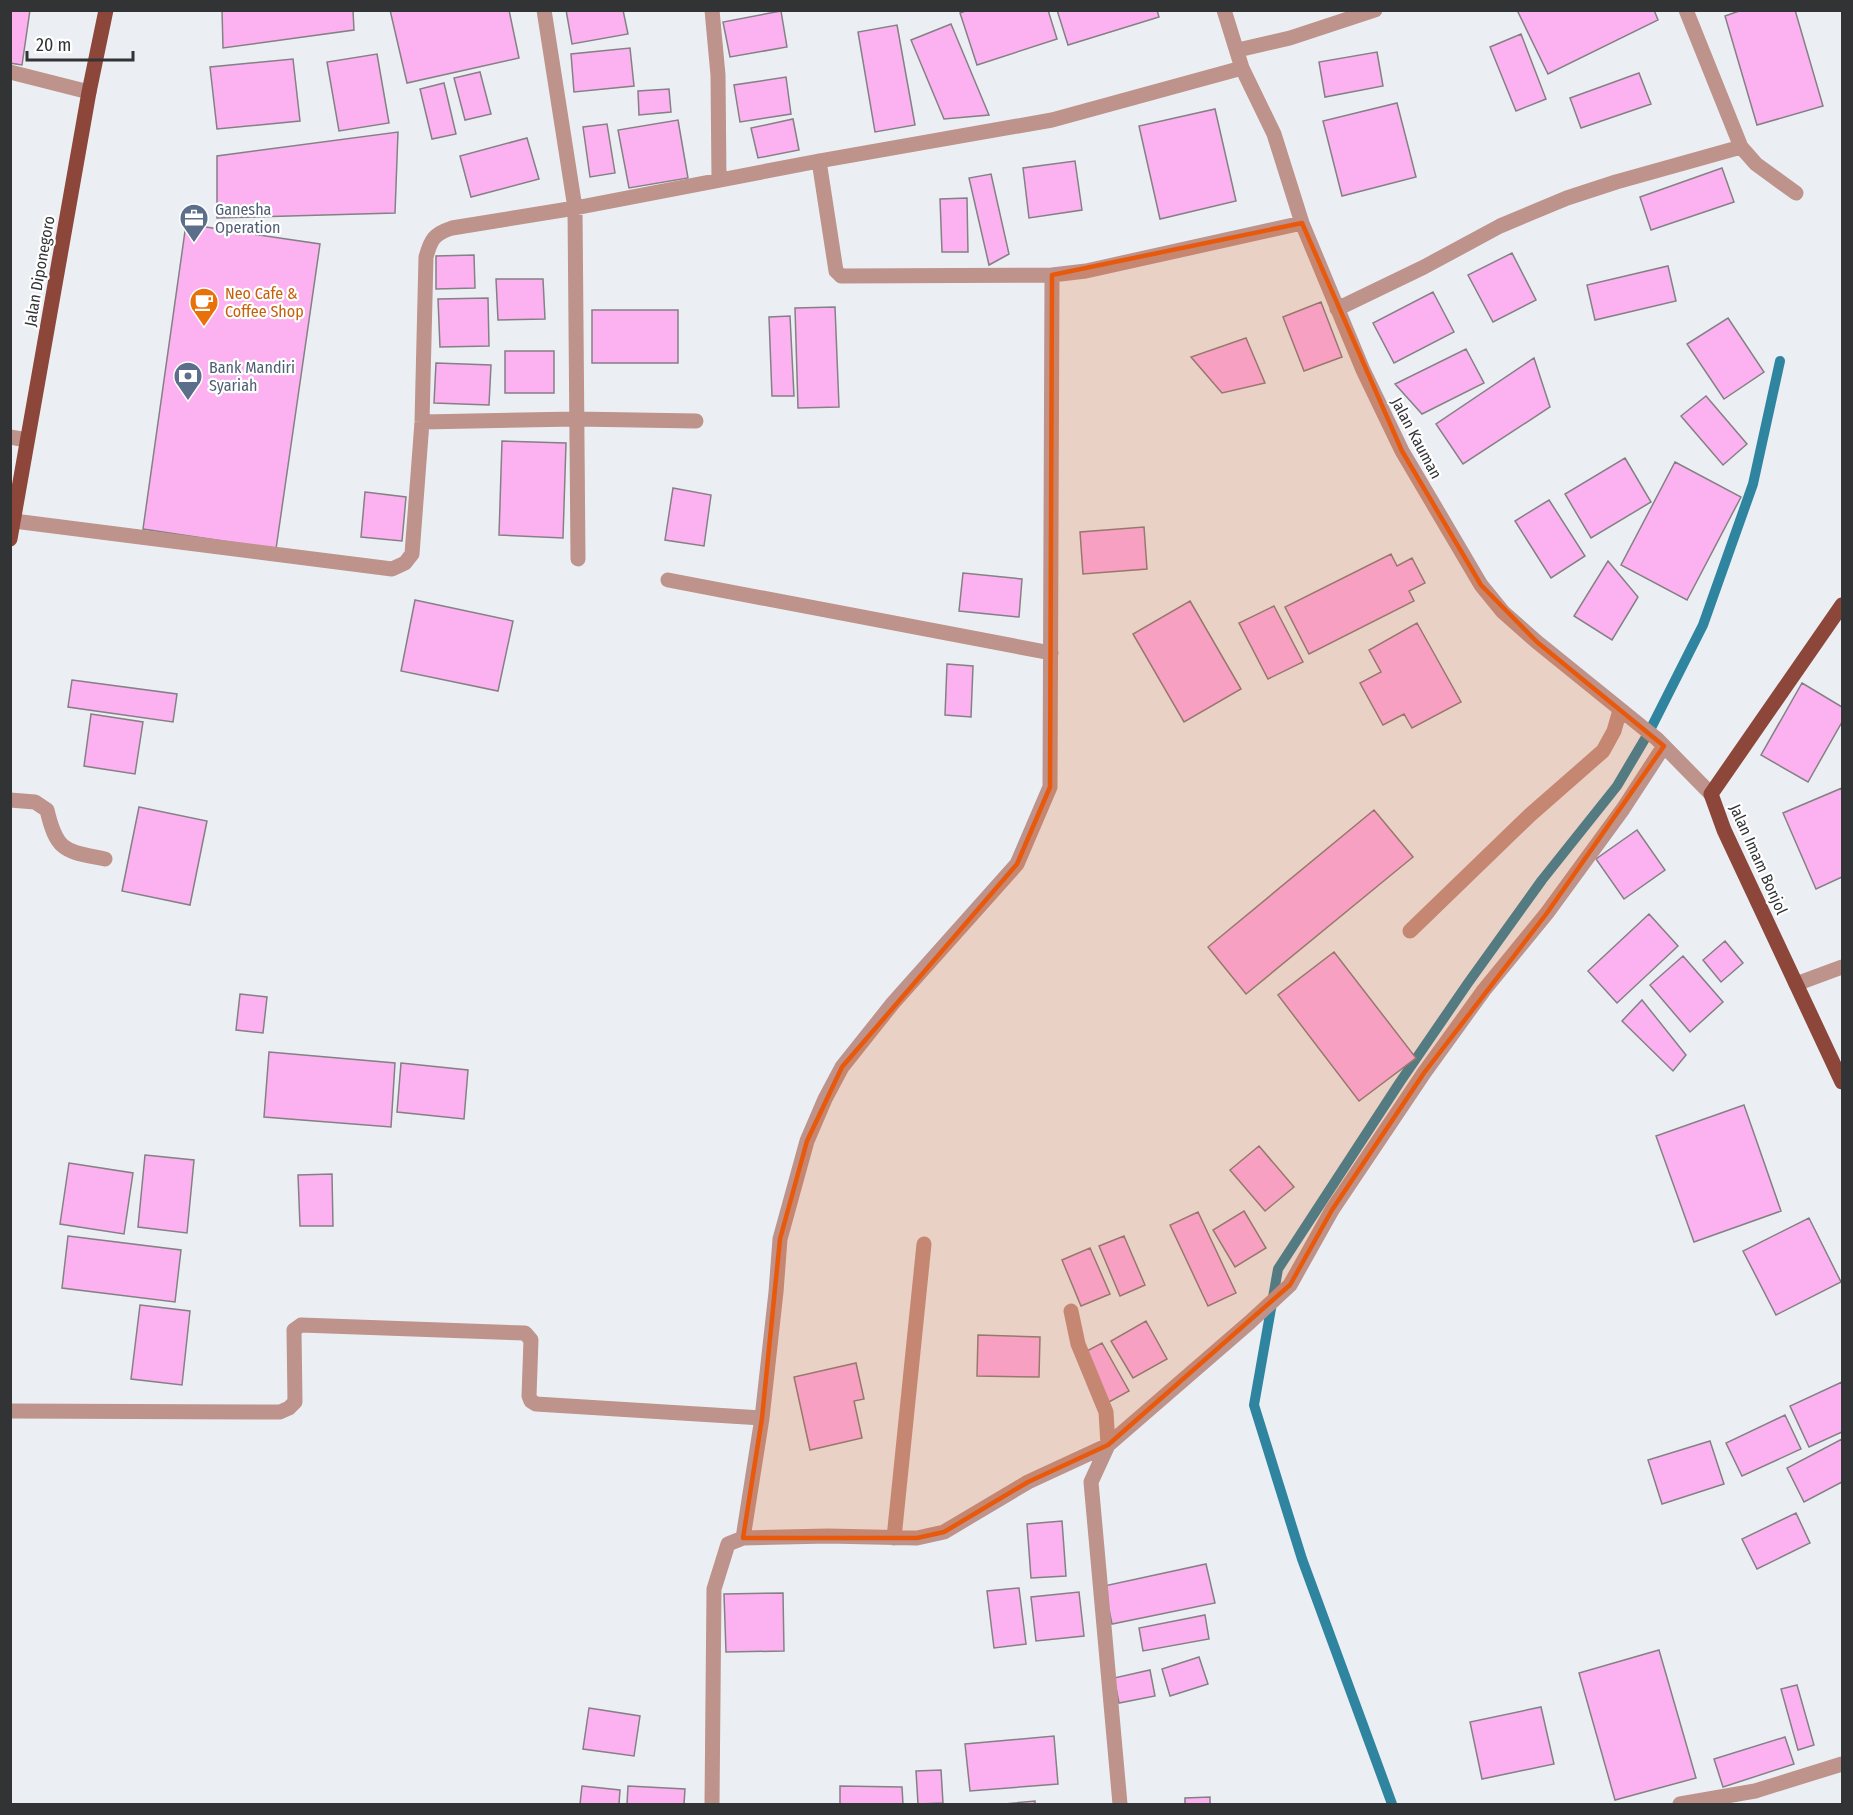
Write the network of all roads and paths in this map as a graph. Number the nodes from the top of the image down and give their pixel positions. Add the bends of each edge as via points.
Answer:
1 (106, 10) edge
2 (544, 10) edge
3 (712, 10) edge
4 (1224, 10) edge
5 (1375, 10) edge
6 (1686, 10) edge
7 (1238, 50) junction
8 (1242, 68) junction
9 (10, 72) edge
10 (89, 92) junction
11 (1741, 147) junction
12 (819, 161) junction
13 (719, 180) junction
14 (1796, 194) dead end
15 (575, 208) junction
16 (1302, 223) junction
17 (1052, 275) junction
18 (1338, 309) junction
19 (576, 419) junction
20 (696, 421) dead end
21 (422, 422) junction
22 (10, 437) edge
23 (27, 440) junction
24 (14, 521) junction
25 (10, 539) edge
26 (578, 559) dead end
27 (668, 580) dead end
28 (1842, 605) edge
29 (1051, 653) junction
30 (1625, 715) junction
31 (1661, 742) junction
32 (1711, 794) junction
33 (10, 800) edge
34 (105, 859) dead end
35 (1410, 931) dead end
36 (1842, 967) edge
37 (1796, 984) junction
38 (1842, 1082) edge
39 (924, 1244) dead end
40 (1071, 1311) dead end
41 (10, 1411) edge
42 (762, 1418) junction
43 (1108, 1445) junction
44 (743, 1538) junction
45 (894, 1538) junction
46 (1842, 1764) edge
47 (1756, 1798) edge
48 (712, 1804) edge
49 (1120, 1804) edge
50 (1680, 1804) edge

1 - 10 main road, Jalan Diponegoro
2 - 15 street
3 - 13 street via 718,75
4 - 7 street, Jalan Kauman
5 - 7 street via 1290,38
6 - 11 street
7 - 8 street, Jalan Kauman
8 - 12 street via 1053,120
8 - 16 street, Jalan Kauman via 1274,134
9 - 10 street
10 - 23 main road, Jalan Diponegoro
11 - 14 street via 1755,164
11 - 18 street via 1567,198 1500,226
12 - 13 street
12 - 17 street via 836,271 841,276
13 - 15 street
15 - 19 street
15 - 21 street via 452,228 440,232 430,242 426,257
16 - 17 street via 1086,271
16 - 18 street, Jalan Kauman
17 - 29 street
18 - 30 street, Jalan Kauman via 1402,452 1481,585 1503,612
19 - 20 street
19 - 21 street
19 - 26 street
21 - 24 street via 412,554 392,569
22 - 23 street
23 - 24 main road, Jalan Diponegoro
24 - 25 main road, Jalan Diponegoro
27 - 29 street
28 - 32 main road, Jalan Imam Bonjol
29 - 42 street via 1050,787 1017,864 893,1003 842,1067 807,1141 780,1239
30 - 31 street, Jalan Kauman
30 - 35 street via 1603,751 1501,842
31 - 32 street, Jalan Kauman
31 - 43 street via 1623,809 1424,1073 1332,1210 1290,1285
32 - 37 main road, Jalan Imam Bonjol
33 - 34 street via 35,802 47,810 52,830 68,852
36 - 37 street
37 - 38 main road, Jalan Imam Bonjol
39 - 45 street
40 - 43 street via 1078,1344 1106,1412
41 - 42 street via 280,1412 295,1402 294,1330 301,1325 525,1333 531,1340 529,1396 536,1404
42 - 44 street
43 - 45 street via 1028,1482 944,1532
43 - 49 street via 1091,1482
44 - 45 street
44 - 48 street via 728,1544 714,1588
46 - 47 street
47 - 50 street

